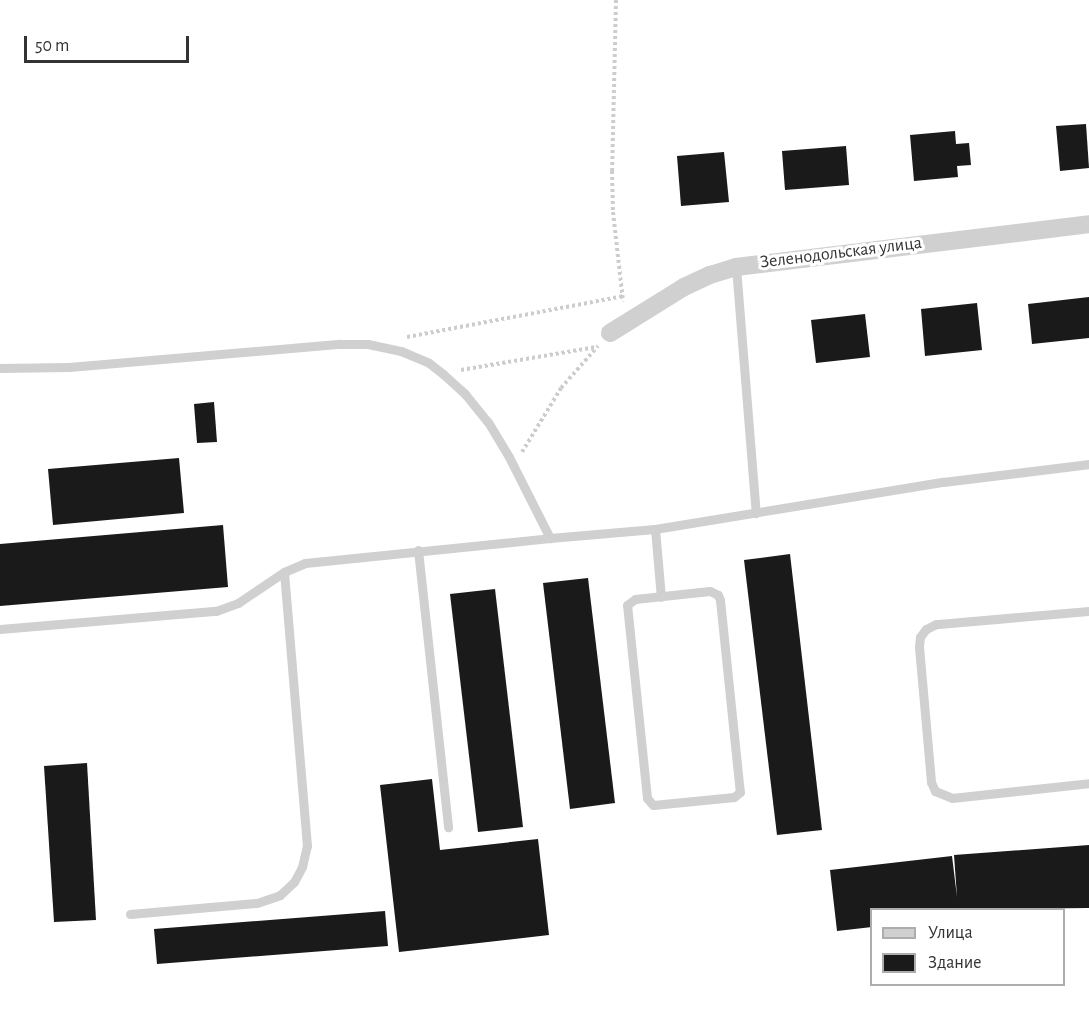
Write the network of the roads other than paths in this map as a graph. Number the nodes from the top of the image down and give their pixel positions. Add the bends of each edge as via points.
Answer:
1 (1089, 224) edge
2 (736, 267) junction
3 (610, 333) road end
4 (0, 368) edge
5 (1089, 464) edge
6 (756, 513) junction
7 (655, 529) junction
8 (550, 538) junction
9 (418, 550) junction
10 (284, 572) junction
11 (661, 597) junction
12 (1089, 610) edge
13 (0, 629) edge
14 (1089, 783) edge
15 (448, 827) dead end
16 (130, 914) dead end

1 - 2 street, Зеленодольская улица
2 - 3 street, Зеленодольская улица via 684,288
2 - 6 lane
4 - 8 lane via 69,367 340,344 368,344 401,351 429,363 465,393 488,422 515,468
5 - 6 lane via 943,482
6 - 7 lane
7 - 8 lane
7 - 11 lane
8 - 9 lane
9 - 10 lane via 305,563
9 - 15 lane
10 - 13 lane via 238,603 216,611
10 - 16 lane via 307,846 302,867 280,895 257,903
11 - 11 lane via 630,601 626,610 647,798 657,806 734,797 741,788 720,600 710,591
12 - 14 lane via 936,624 920,637 919,647 935,791 952,798

